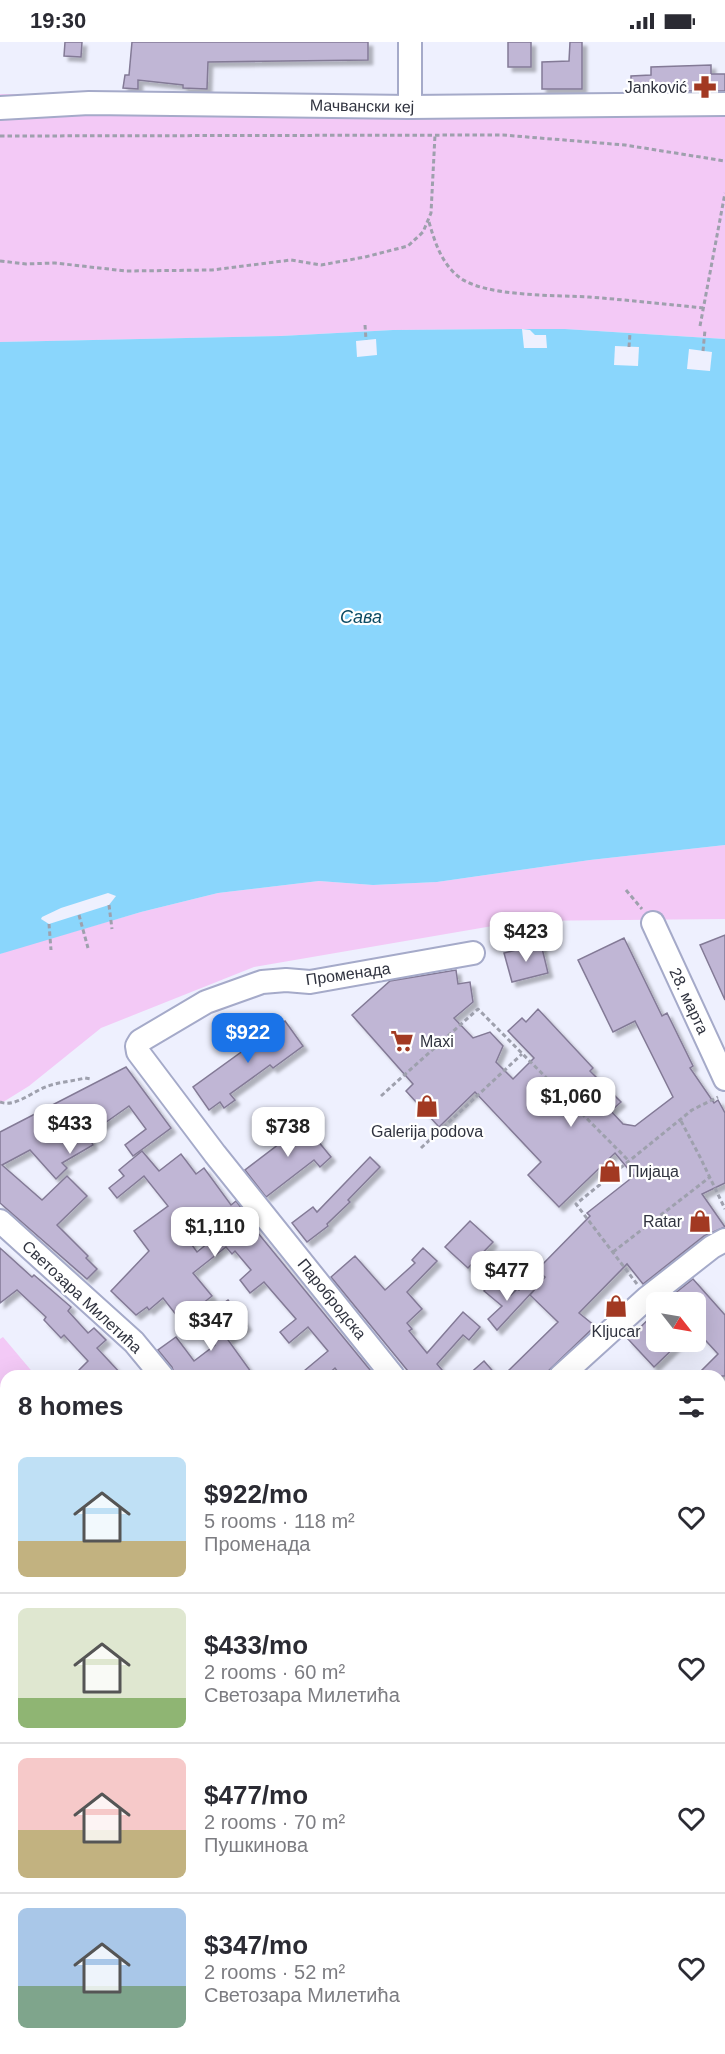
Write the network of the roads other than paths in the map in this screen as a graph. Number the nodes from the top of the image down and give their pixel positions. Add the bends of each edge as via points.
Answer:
1 (410, 42) edge
2 (725, 104) edge
3 (410, 107) junction
4 (0, 108) edge
5 (653, 923) road end
6 (473, 953) dead end
7 (138, 1052) joint
8 (725, 1079) edge
9 (0, 1221) edge
10 (725, 1240) edge
11 (157, 1370) edge
12 (388, 1370) edge
13 (568, 1370) edge

1 - 3 street
2 - 3 street, Мачвански кеј
3 - 4 street, Мачвански кеј via 89,103
5 - 8 street, 28. марта
6 - 7 street, Променада via 310,982 262,982 206,1002 140,1041
7 - 12 street, Паробродска
9 - 11 street, Светозара Милетића via 134,1342
10 - 13 street via 647,1298

